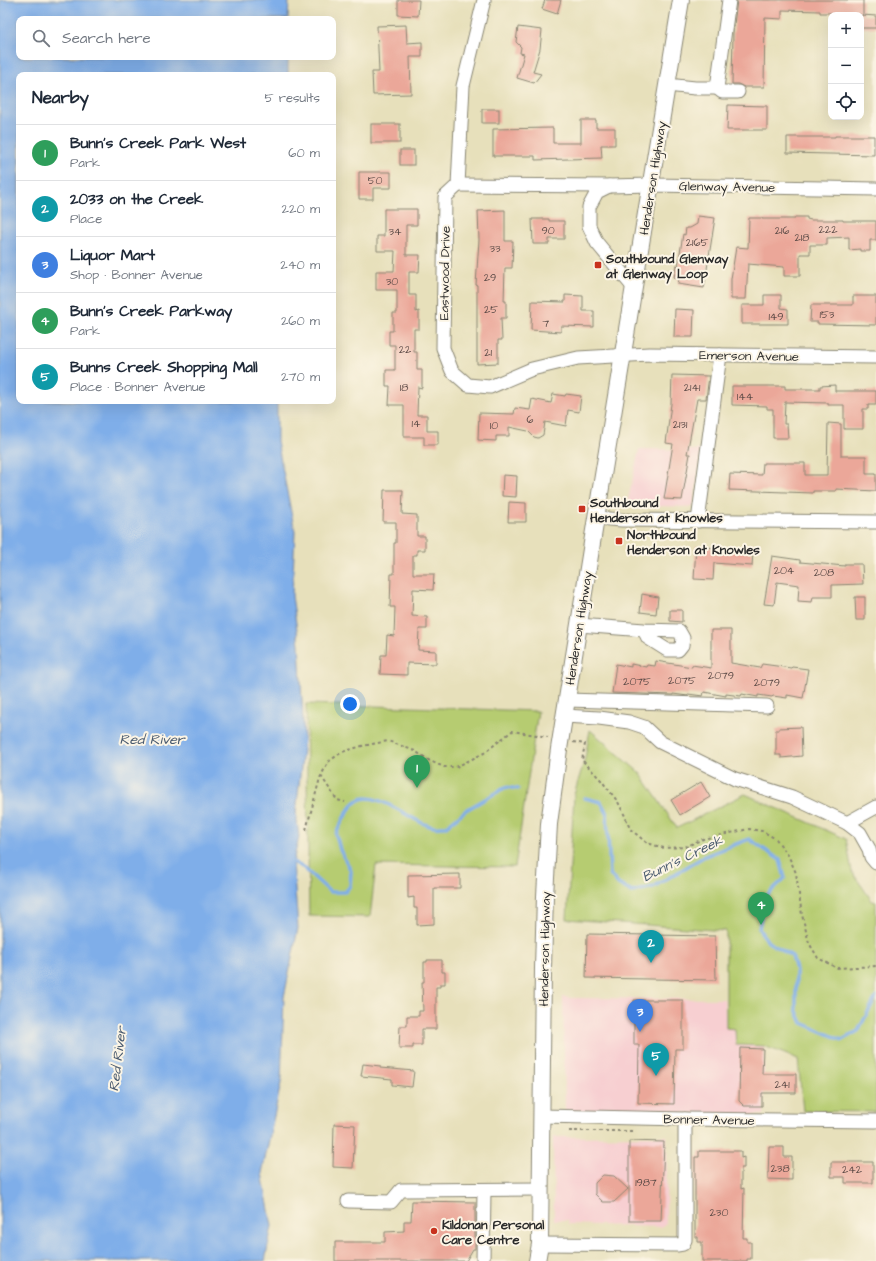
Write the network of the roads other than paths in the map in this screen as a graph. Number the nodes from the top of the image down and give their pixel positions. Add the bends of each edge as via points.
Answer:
1 (484, 0) edge
2 (681, 0) edge
3 (729, 0) edge
4 (668, 85) junction
5 (717, 88) junction
6 (738, 92) dead end
7 (458, 184) junction
8 (652, 185) junction
9 (609, 186) junction
10 (876, 189) edge
11 (634, 288) junction
12 (720, 355) junction
13 (623, 356) junction
14 (876, 357) edge
15 (596, 518) junction
16 (698, 521) junction
17 (876, 522) edge
18 (579, 625) junction
19 (644, 630) dead end
20 (567, 700) junction
21 (767, 706) dead end
22 (564, 716) junction
23 (876, 807) edge
24 (847, 823) junction
25 (876, 863) edge
26 (541, 1116) junction
27 (685, 1119) junction
28 (876, 1121) edge
29 (540, 1189) junction
30 (484, 1190) junction
31 (348, 1201) dead end
32 (540, 1244) junction
33 (483, 1261) edge
34 (537, 1261) edge

1 - 7 street via 463,86
2 - 4 main road, Henderson Highway
3 - 5 street
4 - 5 street
4 - 8 main road, Henderson Highway
5 - 6 street via 722,92
7 - 9 street, Glenway Avenue
7 - 13 street, Eastwood Drive via 445,197 443,348 452,371 468,385 490,387 532,369 578,358
8 - 9 street, Glenway Avenue
8 - 10 street, Glenway Avenue
8 - 11 main road, Henderson Highway
9 - 11 street via 597,192 589,207 589,226 597,242
11 - 13 main road, Henderson Highway
12 - 13 street, Emerson Avenue
12 - 14 street, Emerson Avenue
12 - 16 street
13 - 15 main road, Henderson Highway
15 - 16 street
15 - 18 main road, Henderson Highway
16 - 17 street
18 - 19 street
18 - 20 main road, Henderson Highway
20 - 21 street
20 - 22 main road, Henderson Highway
22 - 24 street via 629,722 644,727 660,742 735,778 792,797
22 - 26 main road, Henderson Highway via 549,824 543,968
23 - 24 street
24 - 25 street via 860,833
26 - 27 street, Bonner Avenue
26 - 29 main road, Henderson Highway
27 - 28 street, Bonner Avenue
27 - 32 street via 683,1244
29 - 30 street
29 - 32 main road, Henderson Highway
30 - 31 street via 401,1190 391,1202
30 - 33 street
32 - 34 main road, Henderson Highway

